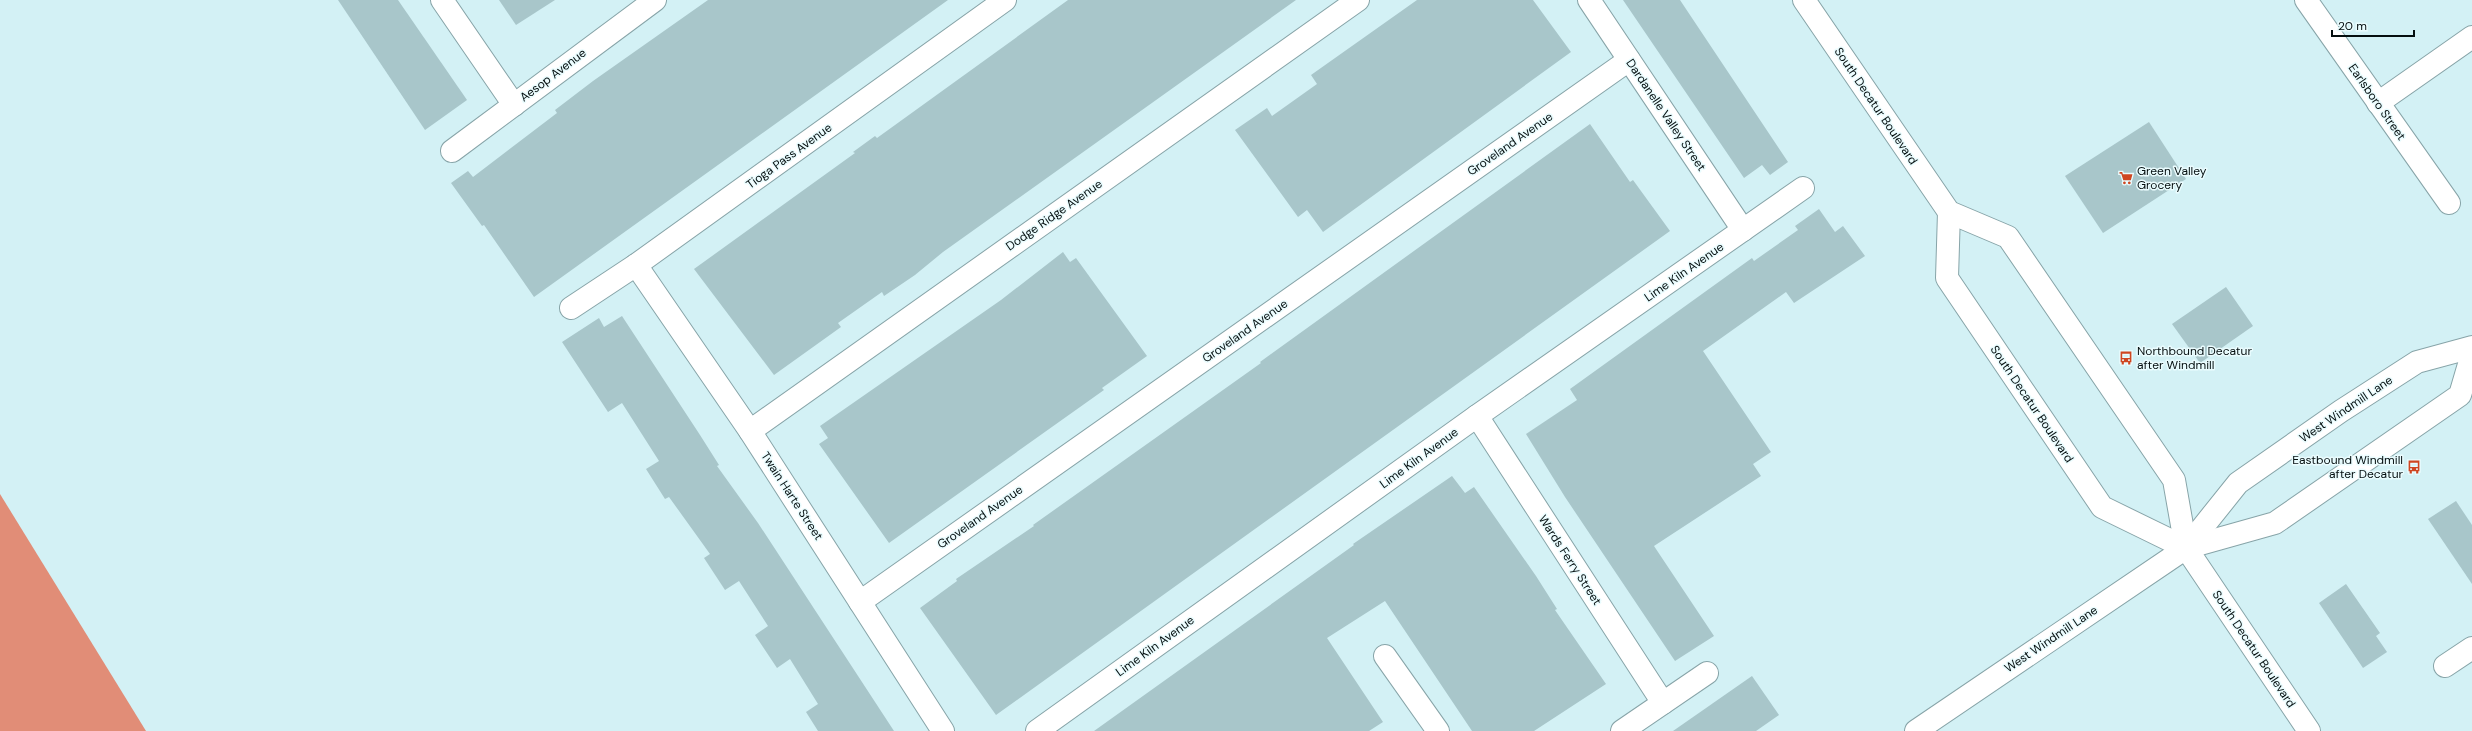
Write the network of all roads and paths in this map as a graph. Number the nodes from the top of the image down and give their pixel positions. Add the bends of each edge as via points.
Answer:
1 (442, 0) edge
2 (655, 0) edge
3 (1005, 0) edge
4 (1358, 0) edge
5 (1589, 0) edge
6 (1804, 0) edge
7 (2306, 0) edge
8 (2472, 37) edge
9 (1629, 60) junction
10 (2378, 103) junction
11 (514, 105) junction
12 (452, 151) dead end
13 (1803, 188) dead end
14 (2449, 203) dead end
15 (1949, 212) junction
16 (1743, 230) junction
17 (636, 265) junction
18 (571, 308) dead end
19 (2472, 347) edge
20 (2472, 354) edge
21 (1477, 416) junction
22 (750, 430) junction
23 (2186, 548) junction
24 (860, 602) junction
25 (2472, 648) edge
26 (1385, 656) dead end
27 (2445, 666) dead end
28 (1707, 673) dead end
29 (1663, 703) junction
30 (943, 731) edge
31 (1037, 731) edge
32 (1438, 731) edge
33 (1622, 731) edge
34 (1916, 731) edge
35 (2309, 731) edge

1 - 11 street
2 - 11 street, Aesop Avenue
3 - 17 street, Tioga Pass Avenue
4 - 22 street, Dodge Ridge Avenue
5 - 9 street, Dardanelle Valley Street
6 - 15 street, South Decatur Boulevard
7 - 10 street, Earlsboro Street
8 - 10 street
9 - 16 street, Dardanelle Valley Street
9 - 24 street, Groveland Avenue
10 - 14 street, Earlsboro Street
11 - 12 street, Aesop Avenue
13 - 16 street, Lime Kiln Avenue
15 - 23 street, South Decatur Boulevard via 2008,237 2174,480
15 - 23 street, South Decatur Boulevard via 1947,278 2102,507
16 - 21 street, Lime Kiln Avenue
17 - 18 street, Tioga Pass Avenue
17 - 22 street, Twain Harte Street
19 - 23 street, West Windmill Lane via 2416,362 2238,482
20 - 23 street, West Windmill Lane via 2460,395 2275,523
21 - 29 street, Wards Ferry Street
21 - 31 street, Lime Kiln Avenue
22 - 24 street, Twain Harte Street
23 - 34 street, West Windmill Lane
23 - 35 street, South Decatur Boulevard
24 - 30 street, Twain Harte Street
25 - 27 street
26 - 32 street
28 - 29 street
29 - 33 street

